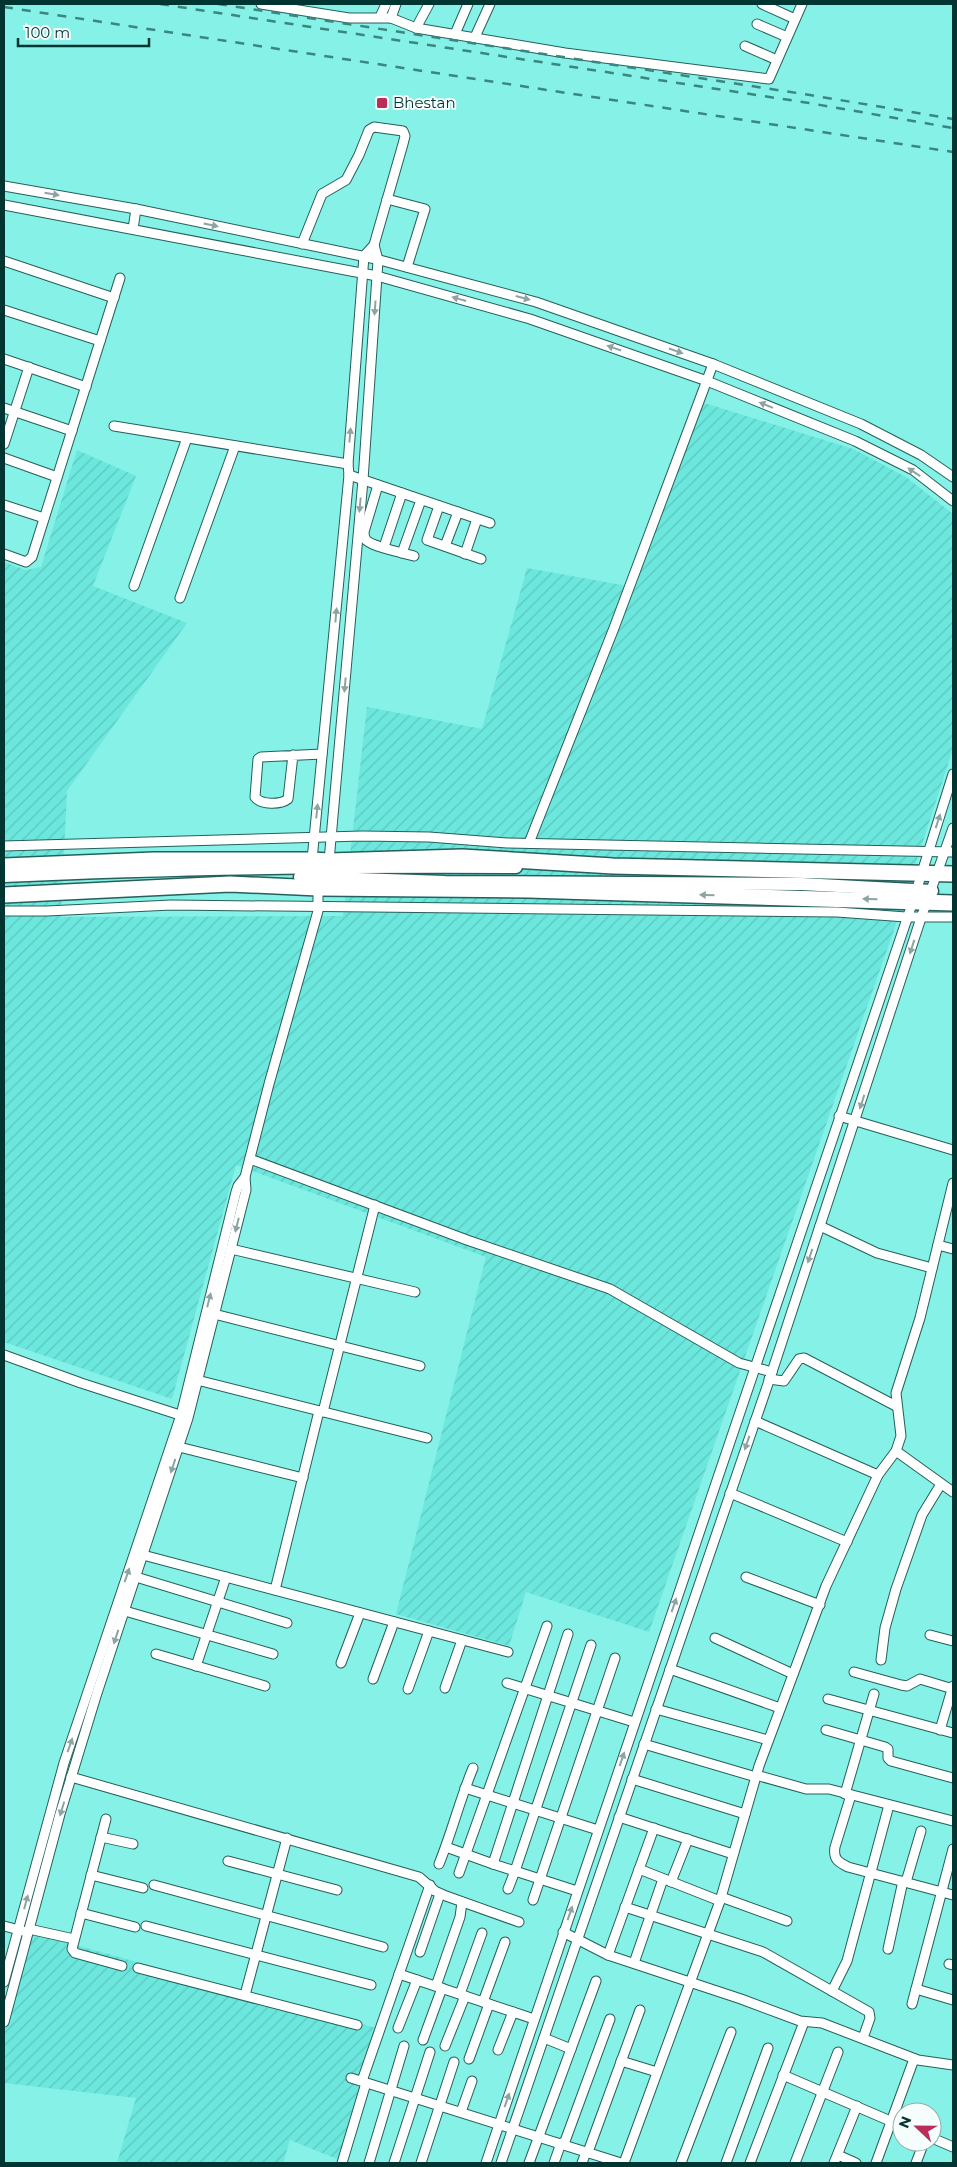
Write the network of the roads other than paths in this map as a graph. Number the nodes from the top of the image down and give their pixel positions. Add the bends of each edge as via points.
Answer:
1 (261, 4) edge
2 (386, 4) edge
3 (396, 4) edge
4 (429, 4) edge
5 (468, 4) edge
6 (490, 4) edge
7 (762, 4) edge
8 (802, 4) edge
9 (380, 17) junction
10 (391, 18) junction
11 (795, 18) junction
12 (757, 24) dead end
13 (416, 28) junction
14 (455, 34) junction
15 (475, 37) junction
16 (787, 37) junction
17 (745, 46) dead end
18 (777, 60) junction
19 (4, 186) edge
20 (387, 199) junction
21 (4, 205) edge
22 (136, 209) junction
23 (133, 229) junction
24 (302, 244) junction
25 (374, 245) junction
26 (364, 256) junction
27 (378, 260) junction
28 (4, 262) edge
29 (407, 267) junction
30 (363, 274) junction
31 (377, 276) junction
32 (120, 278) dead end
33 (491, 290) junction
34 (114, 298) junction
35 (486, 307) junction
36 (4, 310) edge
37 (100, 341) junction
38 (4, 359) edge
39 (713, 364) junction
40 (29, 367) junction
41 (707, 381) junction
42 (86, 387) junction
43 (4, 408) edge
44 (14, 412) junction
45 (114, 426) dead end
46 (72, 430) junction
47 (186, 438) junction
48 (4, 444) edge
49 (235, 446) junction
50 (4, 458) edge
51 (348, 464) junction
52 (349, 475) junction
53 (58, 477) junction
54 (953, 477) edge
55 (363, 480) junction
56 (378, 485) junction
57 (402, 493) junction
58 (421, 500) junction
59 (953, 501) edge
60 (4, 505) edge
61 (439, 506) junction
62 (458, 512) junction
63 (44, 518) junction
64 (477, 519) junction
65 (490, 523) dead end
66 (445, 546) junction
67 (384, 547) junction
68 (402, 552) junction
69 (4, 554) edge
70 (465, 554) junction
71 (414, 556) dead end
72 (481, 559) dead end
73 (134, 586) dead end
74 (180, 598) dead end
75 (331, 666) junction
76 (347, 667) junction
77 (322, 754) junction
78 (293, 755) junction
79 (953, 774) edge
80 (953, 828) edge
81 (314, 837) junction
82 (332, 837) junction
83 (528, 843) junction
84 (4, 846) edge
85 (928, 851) junction
86 (949, 852) edge
87 (312, 860) junction
88 (330, 861) junction
89 (4, 866) edge
90 (953, 874) edge
91 (4, 876) edge
92 (4, 885) edge
93 (917, 886) junction
94 (933, 886) junction
95 (318, 888) junction
96 (4, 895) edge
97 (953, 903) edge
98 (318, 906) junction
99 (4, 911) edge
100 (906, 917) junction
101 (953, 917) edge
102 (921, 918) junction
103 (840, 1116) junction
104 (855, 1121) junction
105 (953, 1150) edge
106 (250, 1159) junction
107 (245, 1177) junction
108 (953, 1183) edge
109 (375, 1205) junction
110 (820, 1226) junction
111 (938, 1245) junction
112 (231, 1249) junction
113 (953, 1249) edge
114 (932, 1268) junction
115 (357, 1278) junction
116 (415, 1292) dead end
117 (214, 1314) junction
118 (340, 1346) junction
119 (4, 1355) edge
120 (420, 1366) dead end
121 (754, 1367) junction
122 (771, 1375) junction
123 (197, 1380) junction
124 (896, 1406) junction
125 (321, 1411) junction
126 (185, 1416) junction
127 (755, 1421) junction
128 (427, 1438) dead end
129 (179, 1447) junction
130 (896, 1451) junction
131 (878, 1476) junction
132 (303, 1478) junction
133 (941, 1484) junction
134 (953, 1492) edge
135 (730, 1493) junction
136 (847, 1542) junction
137 (143, 1555) junction
138 (136, 1577) junction
139 (226, 1577) junction
140 (746, 1577) dead end
141 (275, 1590) junction
142 (217, 1602) junction
143 (820, 1604) junction
144 (125, 1611) junction
145 (360, 1613) junction
146 (394, 1622) junction
147 (287, 1623) dead end
148 (546, 1626) dead end
149 (429, 1631) junction
150 (568, 1634) dead end
151 (207, 1635) junction
152 (930, 1635) dead end
153 (715, 1638) dead end
154 (462, 1640) junction
155 (953, 1641) edge
156 (591, 1645) dead end
157 (508, 1652) dead end
158 (156, 1654) dead end
159 (273, 1654) dead end
160 (615, 1658) dead end
161 (881, 1660) dead end
162 (341, 1663) dead end
163 (196, 1666) junction
164 (670, 1669) junction
165 (854, 1672) dead end
166 (793, 1674) junction
167 (373, 1679) dead end
168 (507, 1683) dead end
169 (264, 1686) dead end
170 (445, 1688) dead end
171 (524, 1688) junction
172 (953, 1688) edge
173 (408, 1689) dead end
174 (874, 1694) dead end
175 (547, 1696) junction
176 (828, 1699) dead end
177 (571, 1703) junction
178 (780, 1708) junction
179 (656, 1709) junction
180 (869, 1710) junction
181 (597, 1711) junction
182 (634, 1722) junction
183 (826, 1730) dead end
184 (940, 1730) junction
185 (953, 1733) edge
186 (768, 1740) junction
187 (860, 1740) junction
188 (644, 1744) junction
189 (473, 1768) dead end
190 (756, 1776) junction
191 (71, 1777) junction
192 (953, 1778) edge
193 (632, 1780) junction
194 (465, 1788) junction
195 (848, 1794) junction
196 (486, 1795) junction
197 (512, 1802) junction
198 (889, 1805) junction
199 (535, 1810) junction
200 (745, 1814) junction
201 (619, 1817) junction
202 (561, 1818) junction
203 (106, 1819) dead end
204 (953, 1821) edge
205 (654, 1828) junction
206 (598, 1830) junction
207 (921, 1831) dead end
208 (102, 1837) junction
209 (287, 1838) junction
210 (688, 1839) junction
211 (594, 1842) junction
212 (133, 1844) dead end
213 (446, 1847) junction
214 (609, 1848) junction
215 (953, 1852) edge
216 (466, 1853) junction
217 (734, 1854) junction
218 (228, 1861) dead end
219 (439, 1864) dead end
220 (493, 1864) junction
221 (639, 1870) junction
222 (515, 1871) junction
223 (870, 1872) junction
224 (459, 1873) dead end
225 (276, 1874) junction
226 (91, 1875) junction
227 (541, 1878) junction
228 (667, 1881) junction
229 (904, 1882) junction
230 (154, 1885) dead end
231 (430, 1885) junction
232 (143, 1888) dead end
233 (508, 1889) dead end
234 (337, 1890) dead end
235 (577, 1892) junction
236 (942, 1892) junction
237 (440, 1894) junction
238 (953, 1895) edge
239 (720, 1899) junction
240 (533, 1900) dead end
241 (462, 1902) junction
242 (625, 1907) junction
243 (81, 1913) junction
244 (266, 1915) junction
245 (651, 1915) junction
246 (787, 1921) dead end
247 (519, 1922) dead end
248 (4, 1926) edge
249 (146, 1926) dead end
250 (136, 1927) dead end
251 (18, 1930) junction
252 (28, 1931) junction
253 (563, 1932) junction
254 (482, 1933) dead end
255 (708, 1934) junction
256 (74, 1940) junction
257 (578, 1940) junction
258 (505, 1942) dead end
259 (384, 1947) dead end
260 (888, 1949) dead end
261 (420, 1952) dead end
262 (608, 1955) junction
263 (255, 1956) junction
264 (634, 1963) junction
265 (122, 1966) dead end
266 (138, 1968) dead end
267 (399, 1974) junction
268 (417, 1980) junction
269 (596, 1981) dead end
270 (691, 1981) junction
271 (4, 1982) edge
272 (371, 1985) dead end
273 (439, 1987) junction
274 (916, 1990) junction
275 (832, 1991) junction
276 (245, 1995) junction
277 (462, 1995) junction
278 (953, 2000) edge
279 (486, 2003) junction
280 (912, 2004) dead end
281 (640, 2010) dead end
282 (513, 2012) junction
283 (534, 2019) junction
284 (610, 2019) dead end
285 (4, 2022) edge
286 (804, 2022) junction
287 (357, 2025) dead end
288 (398, 2028) dead end
289 (731, 2032) dead end
290 (544, 2038) junction
291 (863, 2038) junction
292 (423, 2040) dead end
293 (404, 2046) dead end
294 (445, 2046) dead end
295 (768, 2048) dead end
296 (571, 2049) junction
297 (498, 2050) dead end
298 (430, 2052) dead end
299 (838, 2052) dead end
300 (469, 2059) dead end
301 (914, 2059) junction
302 (621, 2061) junction
303 (454, 2062) dead end
304 (953, 2065) edge
305 (658, 2072) junction
306 (783, 2075) junction
307 (351, 2078) dead end
308 (472, 2081) dead end
309 (364, 2082) junction
310 (391, 2090) junction
311 (822, 2092) junction
312 (414, 2097) junction
313 (440, 2105) junction
314 (857, 2106) junction
315 (461, 2112) junction
316 (891, 2121) junction
317 (499, 2124) junction
318 (513, 2128) junction
319 (539, 2136) junction
320 (562, 2144) junction
321 (587, 2152) junction
322 (836, 2159) edge
323 (345, 2163) edge
324 (369, 2163) edge
325 (394, 2163) edge
326 (421, 2163) edge
327 (486, 2163) edge
328 (501, 2163) edge
329 (529, 2163) edge
330 (554, 2163) edge
331 (582, 2163) edge
332 (623, 2163) edge
333 (681, 2163) edge
334 (726, 2163) edge
335 (751, 2163) edge
336 (795, 2163) edge
337 (856, 2163) edge
338 (876, 2163) edge

1 - 9 street via 349,18
2 - 9 street
3 - 10 street
4 - 13 street
5 - 14 street
6 - 15 street
7 - 11 street
8 - 11 street
9 - 10 street
10 - 13 street
11 - 16 street
12 - 16 street
13 - 14 street
14 - 15 street
15 - 18 street via 565,53 769,79
16 - 18 street
17 - 18 street
19 -> 22 street
20 - 24 street via 404,136 403,131 374,127 369,130 346,180 322,194
20 - 25 street
20 - 29 street via 425,209
21 - 23 street
22 - 23 street
22 -> 24 street
23 - 30 street
24 - 26 street
25 - 26 street
25 - 27 street
26 - 27 street
26 - 30 street
27 - 29 street
27 - 31 street
28 - 34 street
29 - 33 street
30 - 31 street
51 -> 30 street
35 -> 31 street
31 -> 55 street
32 - 34 street
33 - 35 street
33 -> 39 street via 536,302
34 - 37 street
41 -> 35 street via 530,319
36 - 37 street
37 - 42 street
38 - 40 street
39 - 41 street
39 - 54 street via 861,424 921,455
40 - 42 street
40 - 44 street
59 -> 41 street via 913,470 855,441
41 - 83 street via 614,628
42 - 46 street
43 - 44 street
44 - 46 street
44 - 48 street
45 - 47 street
46 - 53 street
47 - 49 street
47 - 73 street
49 - 51 street
49 - 74 street
50 - 53 street
51 - 52 street
52 - 55 street
75 -> 52 street
53 - 63 street
55 - 56 street
55 -> 76 street
56 - 57 street
56 - 67 street via 364,538
57 - 58 street
57 - 67 street
58 - 61 street
58 - 68 street
60 - 63 street
61 - 62 street
61 - 66 street via 427,540
62 - 64 street
62 - 66 street
63 - 69 street via 32,557 26,562
64 - 65 street
64 - 70 street
66 - 70 street
67 - 68 street
68 - 71 street
70 - 72 street
75 - 76 street
75 - 77 street
76 -> 82 street
77 - 78 street
81 -> 77 street
78 - 78 street via 258,759 255,797 261,803 285,802 288,799
85 -> 79 street
80 - 86 street
81 - 82 street
81 - 84 street
81 - 87 street
82 - 83 street via 429,837
82 - 88 street
83 - 85 street
85 - 86 street
85 - 93 street
86 - 94 street
87 - 88 highway
87 - 89 highway via 154,860
88 - 93 highway via 462,857
90 - 94 highway
91 - 93 main road via 232,867 520,867
92 - 93 main road via 232,876 445,882
93 - 94 highway
93 - 94 highway
93 -> 95 highway via 528,890
93 - 100 street
94 - 97 highway
94 - 102 street
95 - 96 highway via 230,884
95 - 98 street
98 - 99 street via 161,905
98 - 100 street via 837,912
98 - 106 street
100 - 102 street
100 - 103 street
101 - 102 street
102 -> 104 street
103 - 104 street
103 - 121 street
104 - 105 street
104 - 110 street
106 - 107 street
106 - 109 street
107 -> 112 street via 246,1190
126 -> 107 street via 236,1192
108 - 111 street
109 - 115 street
109 - 121 street via 610,1289 739,1363
110 - 114 street via 876,1253
110 -> 122 street
111 - 113 street
111 - 114 street
112 - 115 street
112 - 117 street
114 - 124 street via 896,1393
115 - 116 street
115 - 118 street
117 - 118 street
117 - 123 street
118 - 120 street
118 - 125 street
119 - 126 street
121 - 122 street
182 -> 121 street
122 - 124 street via 784,1381 799,1359 804,1358
122 - 127 street
123 - 125 street
123 - 126 street
124 - 130 street via 901,1436
125 - 128 street
125 - 132 street
126 - 129 street
251 -> 126 street via 64,1763
127 - 131 street
127 -> 135 street
129 - 132 street
129 -> 137 street
130 - 131 street
130 - 133 street
131 - 136 street
132 - 141 street
133 - 134 street
133 - 161 street via 922,1515 896,1589 885,1628
135 - 136 street
135 - 164 street
136 - 143 street
137 - 138 street
137 - 139 street
138 - 142 street
138 - 144 street
139 - 141 street
139 - 142 street
140 - 143 street
141 - 145 street
142 - 147 street
142 - 151 street
143 - 166 street
144 - 151 street
144 -> 191 street
145 - 146 street
145 - 162 street
146 - 149 street
146 - 167 street
148 - 171 street
149 - 154 street
149 - 173 street
150 - 175 street
151 - 159 street
151 - 163 street
152 - 155 street
153 - 166 street
154 - 157 street
154 - 170 street
156 - 177 street
158 - 163 street
160 - 181 street
163 - 169 street
164 - 178 street
164 - 179 street
165 - 172 street via 907,1686 920,1679
166 - 178 street
168 - 171 street
171 - 175 street
171 - 196 street
172 - 184 street
174 - 180 street
175 - 177 street
175 - 197 street
176 - 180 street
177 - 181 street
177 - 199 street
178 - 186 street
179 - 186 street
179 - 188 street
180 - 184 street
180 - 187 street
181 - 182 street
181 - 202 street
206 -> 182 street
183 - 187 street
184 - 185 street
186 - 190 street
187 - 192 street via 886,1748 891,1761
187 - 195 street
188 - 190 street
188 - 193 street
189 - 194 street
190 - 195 street via 806,1789
190 - 200 street
191 - 209 street
191 -> 252 street
193 - 200 street
193 - 201 street
194 - 196 street
194 - 213 street
195 - 198 street
195 - 223 street via 835,1858 848,1867
196 - 197 street
196 - 216 street
197 - 199 street
197 - 220 street
198 - 204 street
198 - 223 street
199 - 202 street
199 - 222 street
200 - 217 street
201 - 205 street
201 - 214 street
202 - 206 street
202 - 227 street
203 - 208 street
205 - 210 street
205 - 221 street
206 - 211 street
207 - 229 street
208 - 212 street
208 - 226 street
209 - 225 street
209 - 231 street via 419,1877
210 - 217 street
210 - 228 street
211 - 214 street
211 - 235 street
213 - 216 street
213 - 219 street
214 - 257 street
215 - 236 street
216 - 220 street
216 - 224 street
217 - 239 street
218 - 225 street
220 - 222 street
221 - 228 street
221 - 242 street
222 - 227 street
222 - 233 street
223 - 229 street
223 - 275 street via 847,1962
225 - 234 street
225 - 244 street
226 - 232 street
226 - 243 street
227 - 235 street
227 - 240 street
228 - 239 street
228 - 245 street
229 - 236 street
229 - 260 street
230 - 244 street
231 - 237 street
231 - 267 street
253 -> 235 street
236 - 238 street
236 - 274 street
237 - 241 street
237 - 261 street
239 - 246 street
239 - 255 street
241 - 247 street
241 - 273 street
242 - 245 street
242 - 262 street
243 - 250 street
243 - 256 street
244 - 259 street
244 - 263 street
245 - 255 street
245 - 264 street
248 - 251 street
249 - 263 street
251 - 252 street
251 - 271 street
252 - 256 street
252 - 285 street
253 - 257 street
253 - 283 street
254 - 277 street
255 - 270 street
255 - 275 street via 763,1952
256 - 265 street via 72,1949 75,1953
257 - 262 street
257 - 290 street
258 - 279 street
262 - 264 street
263 - 272 street
263 - 276 street
264 - 270 street
266 - 276 street
267 - 268 street
267 - 309 street
268 - 273 street
268 - 288 street
269 - 296 street
270 - 286 street
270 - 305 street
273 - 277 street
273 - 292 street
274 - 278 street
274 - 280 street
275 - 291 street via 870,2015
276 - 287 street
277 - 279 street
277 - 294 street
279 - 282 street
279 - 300 street
281 - 302 street
282 - 283 street
282 - 297 street
317 -> 283 street
284 - 320 street
286 - 291 street via 822,2023
286 - 306 street
289 - 333 street
290 - 296 street
290 - 318 street
291 - 301 street
293 - 310 street
295 - 334 street
296 - 319 street
298 - 312 street
299 - 311 street
301 - 304 street
301 - 316 street
302 - 305 street
302 - 321 street
303 - 313 street
305 - 332 street
306 - 311 street
306 - 335 street
307 - 309 street
308 - 315 street
309 - 310 street
309 - 323 street
310 - 312 street
310 - 324 street
311 - 314 street
311 - 336 street
312 - 313 street
312 - 325 street
313 - 315 street
313 - 326 street
314 - 316 street
314 - 322 street
315 - 317 street
316 - 338 street
317 - 318 street
317 - 327 street
318 - 319 street
318 - 328 street
319 - 320 street
319 - 329 street
320 - 321 street
320 - 330 street
321 - 331 street
321 - 332 street
322 - 337 street

